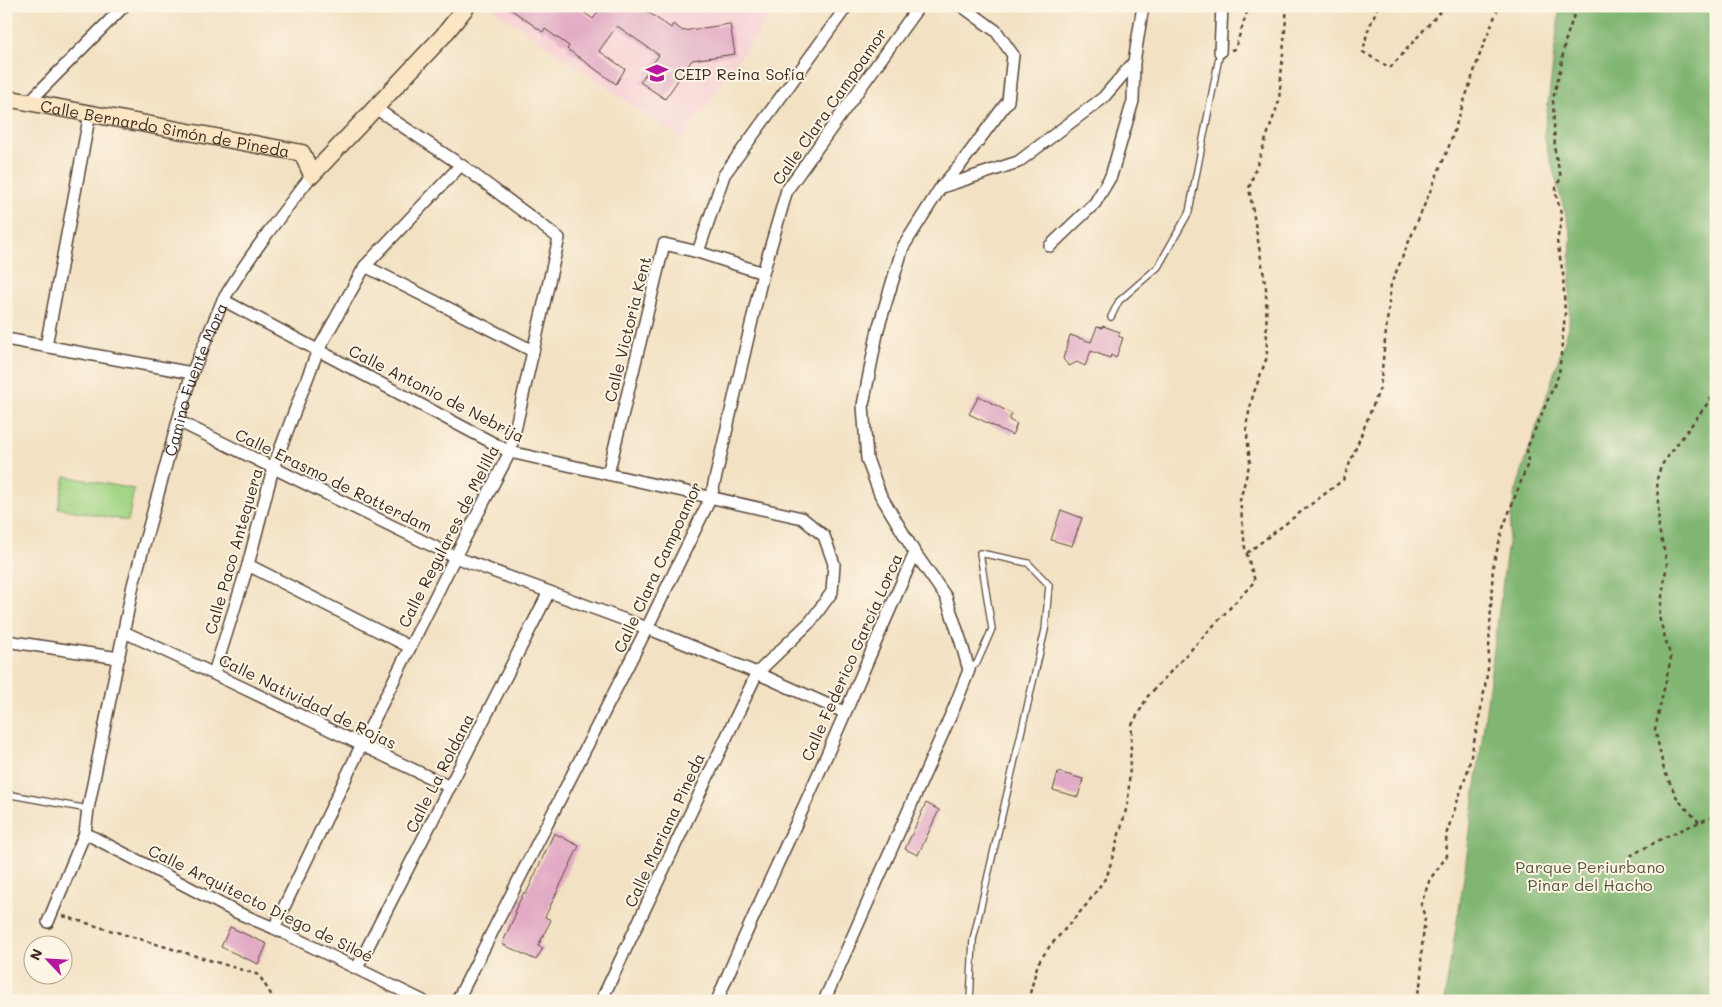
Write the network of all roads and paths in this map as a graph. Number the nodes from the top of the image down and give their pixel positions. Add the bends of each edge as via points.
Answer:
1 (124, 6) edge
2 (467, 6) edge
3 (847, 6) edge
4 (919, 6) edge
5 (962, 6) edge
6 (1143, 6) edge
7 (1222, 6) edge
8 (1248, 6) edge
9 (1287, 6) edge
10 (1378, 6) edge
11 (1445, 6) edge
12 (1499, 6) edge
13 (1577, 6) edge
14 (1220, 52) junction
15 (1134, 62) junction
16 (6, 98) edge
17 (29, 102) junction
18 (375, 108) junction
19 (90, 113) junction
20 (461, 165) junction
21 (312, 175) junction
22 (941, 188) junction
23 (1050, 246) dead end
24 (698, 252) junction
25 (365, 266) junction
26 (763, 273) junction
27 (223, 300) junction
28 (1111, 317) dead end
29 (6, 338) edge
30 (46, 346) junction
31 (318, 350) junction
32 (533, 351) junction
33 (192, 373) junction
34 (1716, 392) edge
35 (178, 420) junction
36 (510, 452) junction
37 (273, 468) junction
38 (608, 474) junction
39 (711, 497) junction
40 (915, 553) junction
41 (1247, 553) junction
42 (455, 557) junction
43 (248, 565) junction
44 (549, 592) junction
45 (647, 628) junction
46 (124, 632) junction
47 (6, 641) edge
48 (410, 646) junction
49 (119, 658) junction
50 (969, 670) junction
51 (214, 673) junction
52 (757, 673) junction
53 (844, 712) junction
54 (360, 746) junction
55 (450, 786) junction
56 (6, 794) edge
57 (88, 809) junction
58 (1716, 815) edge
59 (1699, 822) junction
60 (85, 833) junction
61 (1630, 856) dead end
62 (50, 918) joint
63 (274, 928) junction
64 (357, 968) junction
65 (275, 1001) edge
66 (423, 1001) edge
67 (457, 1001) edge
68 (601, 1001) edge
69 (717, 1001) edge
70 (824, 1001) edge
71 (970, 1001) edge
72 (1028, 1001) edge
73 (1416, 1001) edge

1 - 17 street
2 - 18 street, Camino Fuente Mora
3 - 24 street via 724,175
4 - 26 street, Calle Clara Campoamor via 787,190
5 - 22 street, Calle Federico García Lorca via 996,31 1013,55 1008,101
6 - 15 street
7 - 14 street
8 - 14 path via 1235,49
9 - 41 path via 1279,101 1249,188 1266,288 1266,357 1246,426 1250,462 1240,500
10 - 11 path via 1363,52 1390,68
12 - 41 path via 1448,149 1391,284 1380,388 1343,480
13 - 73 path via 1565,42 1553,99 1555,153 1561,177 1555,191 1562,217 1557,241 1565,314 1559,374 1527,448 1528,463 1503,528 1493,565 1488,668 1482,704 1468,770 1446,835 1447,856 1430,879 1421,904 1425,918 1422,976
14 - 28 lane via 1188,212 1158,267 1119,301
15 - 22 street via 1103,98 1018,162
15 - 23 street via 1133,101 1111,176 1095,203
16 - 17 street, Calle Bernardo Simón de Pineda
17 - 19 street, Calle Bernardo Simón de Pineda
18 - 20 street, Calle Regulares de Melilla
18 - 21 street, Camino Fuente Mora
19 - 21 street, Calle Bernardo Simón de Pineda via 302,153
19 - 30 street
20 - 25 street, Calle Paco Antequera
20 - 32 street, Calle Regulares de Melilla via 559,238
21 - 27 street, Camino Fuente Mora via 264,237
22 - 40 street, Calle Federico García Lorca via 903,247 878,329 863,406 867,459 880,494
24 - 26 street
24 - 38 street, Calle Victoria Kent via 664,244
25 - 31 street, Calle Paco Antequera
25 - 32 street
26 - 39 street, Calle Clara Campoamor
27 - 31 street, Calle Antonio de Nebrija
27 - 33 street, Camino Fuente Mora
29 - 30 street
30 - 33 street
31 - 36 street, Calle Antonio de Nebrija
31 - 37 street, Calle Paco Antequera
32 - 36 street, Calle Regulares de Melilla
33 - 35 street, Camino Fuente Mora
34 - 59 path via 1660,466 1657,479 1659,529 1667,563 1659,617 1671,658 1655,729 1664,770 1678,800
35 - 37 street, Calle Erasmo de Rotterdam
35 - 46 street, Camino Fuente Mora via 133,586
36 - 38 street, Calle Antonio de Nebrija
36 - 42 street, Calle Regulares de Melilla
37 - 42 street, Calle Erasmo de Rotterdam
37 - 43 street, Calle Paco Antequera
38 - 39 street, Calle Antonio de Nebrija
39 - 45 street, Calle Clara Campoamor
39 - 52 street, Calle Antonio de Nebrija via 802,518 824,536 834,564 832,592 811,621
40 - 50 street via 946,597
40 - 53 street, Calle Federico García Lorca
41 - 72 path via 1255,581 1148,696 1132,725 1128,803 1107,876 1038,963
42 - 44 street, Calle Erasmo de Rotterdam
42 - 48 street, Calle Regulares de Melilla
43 - 48 street
43 - 51 street, Calle Paco Antequera
44 - 45 street, Calle Erasmo de Rotterdam
44 - 55 street, Calle La Roldana
45 - 52 street, Calle Erasmo de Rotterdam
45 - 67 street, Calle Clara Campoamor
46 - 49 street, Camino Fuente Mora
46 - 51 street, Calle Natividad de Rojas
47 - 49 street
48 - 54 street, Calle Regulares de Melilla
49 - 57 street, Camino Fuente Mora
50 - 70 street
50 - 71 lane via 977,663 992,629 980,553 1028,564 1049,585 1045,630 973,940
51 - 54 street, Calle Natividad de Rojas
52 - 53 street
52 - 68 street, Calle Mariana Pineda
53 - 69 street, Calle Federico García Lorca
54 - 55 street, Calle Natividad de Rojas
54 - 63 street, Calle Regulares de Melilla
55 - 64 street, Calle La Roldana
56 - 57 lane
57 - 60 street, Camino Fuente Mora
58 - 59 path
59 - 61 path
60 - 62 street, Camino Fuente Mora
60 - 63 street, Calle Arquitecto Diego de Siloé via 236,912
62 - 65 path via 259,975
63 - 64 street, Calle Arquitecto Diego de Siloé
64 - 66 street, Calle Arquitecto Diego de Siloé

